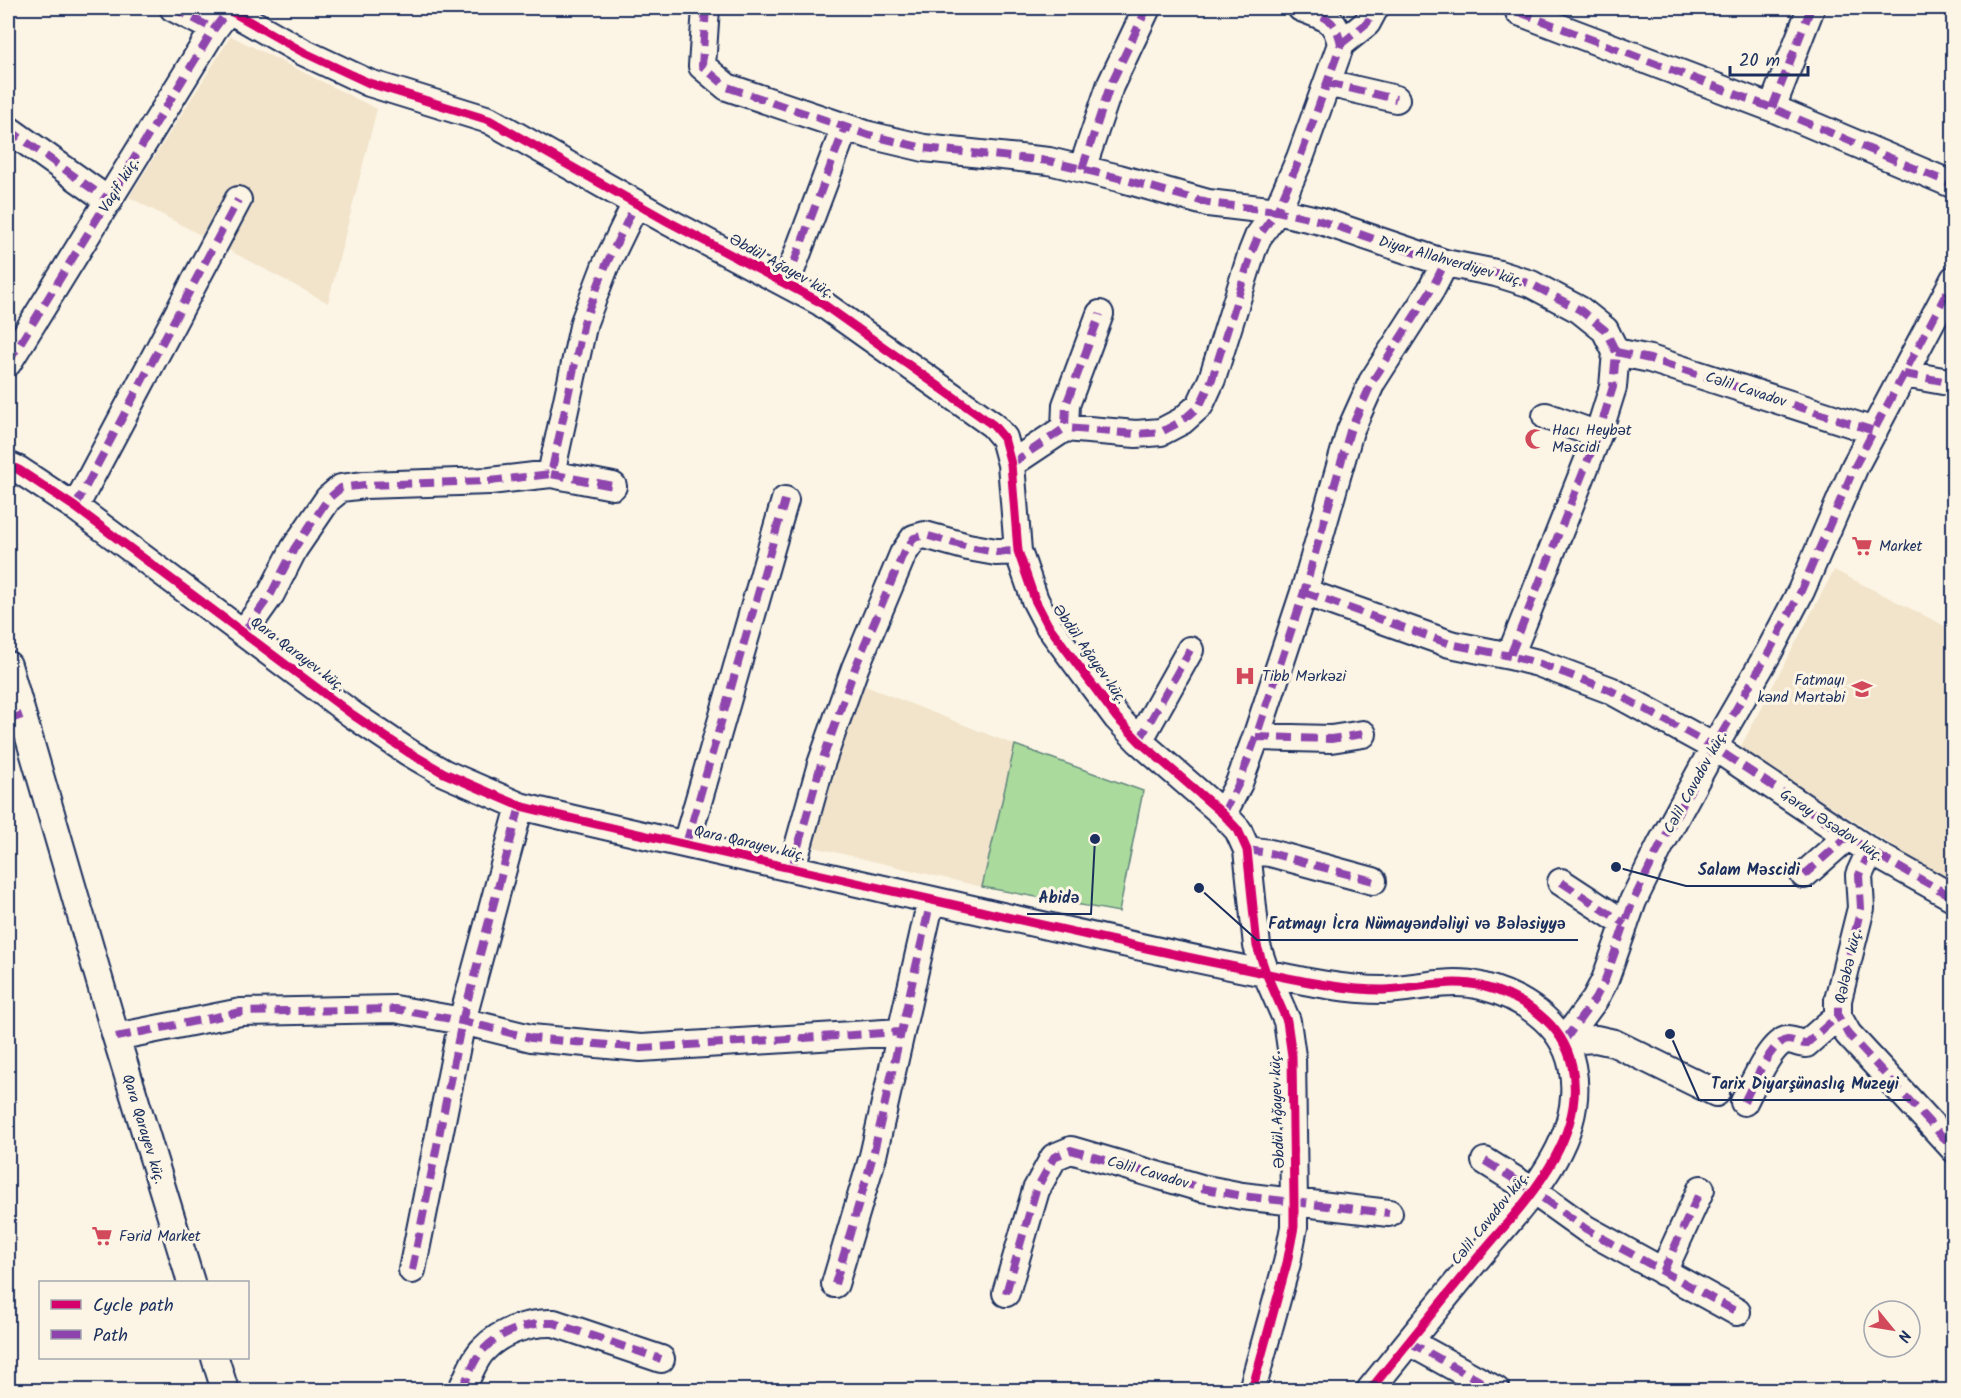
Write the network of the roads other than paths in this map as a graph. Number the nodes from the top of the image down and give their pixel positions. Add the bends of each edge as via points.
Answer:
1 (173, 8) edge
2 (706, 8) edge
3 (1147, 8) edge
4 (1301, 8) edge
5 (1375, 8) edge
6 (1811, 8) edge
7 (1519, 12) dead end
8 (224, 16) edge
9 (1341, 45) junction
10 (1327, 83) junction
11 (1396, 99) dead end
12 (1772, 108) junction
13 (845, 127) junction
14 (8, 129) edge
15 (1082, 169) junction
16 (1953, 185) edge
17 (238, 200) dead end
18 (109, 201) junction
19 (636, 203) junction
20 (1277, 211) junction
21 (1445, 262) junction
22 (1953, 279) edge
23 (786, 284) junction
24 (1100, 314) dead end
25 (1616, 352) junction
26 (8, 363) edge
27 (1904, 374) junction
28 (1953, 383) edge
29 (1546, 416) dead end
30 (1065, 428) junction
31 (1874, 431) junction
32 (1598, 435) junction
33 (8, 465) edge
34 (1011, 465) junction
35 (550, 474) junction
36 (612, 486) dead end
37 (785, 500) dead end
38 (75, 507) junction
39 (1018, 551) junction
40 (1304, 592) junction
41 (244, 632) junction
42 (1190, 650) dead end
43 (1510, 656) junction
44 (8, 665) edge
45 (15, 718) edge
46 (1363, 734) dead end
47 (1256, 737) junction
48 (1139, 741) junction
49 (1714, 747) junction
50 (520, 806) junction
51 (1223, 814) junction
52 (1848, 836) junction
53 (686, 844) junction
54 (1247, 850) junction
55 (1870, 851) junction
56 (792, 868) junction
57 (1804, 875) dead end
58 (1373, 881) dead end
59 (1561, 882) dead end
60 (1953, 898) edge
61 (931, 900) junction
62 (1624, 924) junction
63 (1266, 973) junction
64 (1838, 1016) junction
65 (462, 1021) junction
66 (902, 1032) junction
67 (116, 1037) junction
68 (1564, 1041) junction
69 (1716, 1093) dead end
70 (1744, 1102) dead end
71 (1953, 1149) edge
72 (1485, 1161) dead end
73 (1701, 1190) dead end
74 (1533, 1191) junction
75 (1294, 1202) junction
76 (1389, 1213) dead end
77 (412, 1270) dead end
78 (1663, 1272) junction
79 (191, 1281) edge
80 (835, 1284) dead end
81 (1006, 1293) dead end
82 (1737, 1312) dead end
83 (1409, 1342) junction
84 (214, 1359) edge
85 (661, 1359) dead end
86 (225, 1390) edge
87 (461, 1390) edge
88 (1252, 1390) edge
89 (1370, 1390) edge
90 (1496, 1390) edge

1 - 8 street, Əbdül Ağayev küç.
2 - 13 street, Diyar Allahverdiyev küç. via 702,66 727,87
3 - 15 street via 1110,86
4 - 9 street via 1330,20 1338,30
5 - 9 street via 1367,23
6 - 12 street
7 - 12 street
8 - 18 street, Vaqif küç.
8 - 19 street, Əbdül Ağayev küç. via 369,83 489,120
9 - 10 street
10 - 11 street
10 - 20 street
12 - 16 street
13 - 15 street, Diyar Allahverdiyev küç. via 924,148 1049,160
13 - 23 street
14 - 18 street
15 - 20 street, Diyar Allahverdiyev küç. via 1208,203
17 - 38 street
18 - 26 street, Vaqif küç.
19 - 23 street, Əbdül Ağayev küç.
19 - 35 street via 584,322
20 - 21 street, Diyar Allahverdiyev küç. via 1322,221
20 - 30 street via 1252,252 1200,405 1161,432 1136,434
21 - 25 street, Diyar Allahverdiyev küç. via 1531,284 1571,305 1605,330
21 - 40 street via 1372,382 1350,431
22 - 27 street, Cəlil Cavadov küç.
23 - 34 street, Əbdül Ağayev küç. via 820,303 993,425 1004,438
24 - 30 street via 1066,405
25 - 31 street, Cəlil Cavadov via 1650,358
25 - 32 street via 1613,387
27 - 28 street
27 - 31 street, Cəlil Cavadov küç.
29 - 32 street
30 - 34 street
31 - 49 street, Cəlil Cavadov küç. via 1801,591
32 - 43 street
33 - 38 street, Qara Qarayev küç.
34 - 39 street, Əbdül Ağayev küç.
35 - 36 street
35 - 41 street via 341,488 294,549 271,594
37 - 53 street
38 - 41 street, Qara Qarayev küç.
39 - 48 street, Əbdül Ağayev küç. via 1048,625 1117,718
39 - 56 street via 996,552 925,536 914,538 903,554 855,668 821,764
40 - 43 street via 1450,644
40 - 47 street
41 - 50 street, Qara Qarayev küç. via 408,752 461,781
42 - 48 street
43 - 49 street via 1610,690
44 - 45 street, Qara Qarayev küç.
45 - 67 street, Qara Qarayev küç.
46 - 47 street via 1330,739
47 - 51 street
48 - 51 street, Əbdül Ağayev küç.
49 - 52 street, Gəray Əsədov küç.
49 - 62 street, Cəlil Cavadov küç. via 1660,846
50 - 53 street, Qara Qarayev küç.
50 - 65 street
51 - 54 street, Əbdül Ağayev küç. via 1238,830
52 - 55 street, Gəray Əsədov küç.
52 - 57 street
53 - 56 street, Qara Qarayev küç.
54 - 58 street
54 - 63 street, Əbdül Ağayev küç. via 1257,946
55 - 60 street, Gəray Əsədov küç.
55 - 64 street, Qələbə küç. via 1859,875 1861,908 1838,1000
56 - 61 street, Qara Qarayev küç.
59 - 62 street
61 - 63 street, Qara Qarayev küç.
61 - 66 street
62 - 68 street, Cəlil Cavadov küç. via 1605,980
63 - 68 street, Qara Qarayev küç. via 1357,989 1455,982 1478,985 1528,1006 1550,1023
63 - 75 street, Əbdül Ağayev küç. via 1287,1021 1292,1056
64 - 70 street via 1806,1044 1781,1042 1764,1062
64 - 71 street, Qələbə küç. via 1848,1034
65 - 66 street via 531,1038 641,1048
65 - 67 street via 395,1009 241,1012
65 - 77 street
66 - 80 street via 873,1156
67 - 79 street, Qara Qarayev küç.
68 - 69 street via 1596,1039 1614,1043
68 - 74 street, Cəlil Cavadov küç. via 1572,1065 1571,1111 1564,1138
72 - 74 street
73 - 78 street
74 - 78 street via 1586,1229
74 - 83 street, Cəlil Cavadov küç.
75 - 76 street, Cəlil Cavadov
75 - 81 street, Cəlil Cavadov via 1201,1188 1071,1150 1054,1157 1036,1190
75 - 88 street, Əbdül Ağayev küç. via 1287,1263
78 - 82 street
83 - 89 street, Cəlil Cavadov küç.
83 - 90 street
84 - 86 street
85 - 87 street via 554,1323 536,1323 500,1336 482,1350

